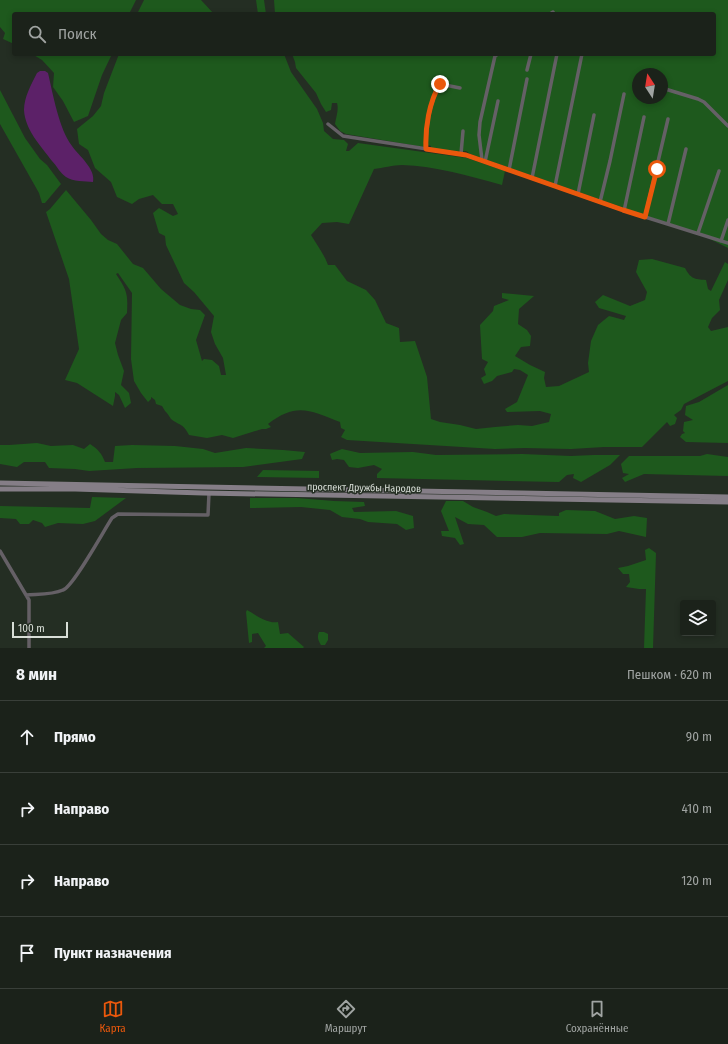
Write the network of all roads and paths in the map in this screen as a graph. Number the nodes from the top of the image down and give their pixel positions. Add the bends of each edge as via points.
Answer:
1 (496, 56) edge
2 (530, 56) edge
3 (557, 56) edge
4 (582, 56) edge
5 (527, 70) dead end
6 (527, 79) dead end
7 (460, 88) dead end
8 (668, 90) edge
9 (624, 94) dead end
10 (498, 100) dead end
11 (594, 115) dead end
12 (644, 116) dead end
13 (668, 119) dead end
14 (328, 124) dead end
15 (728, 126) edge
16 (463, 131) dead end
17 (426, 149) junction
18 (686, 149) dead end
19 (461, 154) junction
20 (484, 161) junction
21 (509, 170) junction
22 (719, 171) dead end
23 (532, 178) junction
24 (555, 186) junction
25 (578, 194) junction
26 (600, 202) junction
27 (624, 211) junction
28 (645, 217) junction
29 (728, 220) edge
30 (668, 224) junction
31 (698, 233) junction
32 (722, 241) junction
33 (728, 243) edge
34 (0, 483) edge
35 (209, 487) junction
36 (0, 489) edge
37 (208, 493) junction
38 (728, 497) edge
39 (728, 502) edge
40 (0, 551) edge
41 (26, 595) junction
42 (29, 648) edge

1 - 20 street via 480,122 479,135
2 - 5 street
3 - 23 street
4 - 24 street
6 - 21 street
7 - 17 street via 440,84 429,114
8 - 15 street via 704,102
9 - 26 street
10 - 20 street
11 - 25 street
12 - 27 street
13 - 28 street
14 - 17 street via 342,136
16 - 19 street
17 - 19 street
18 - 30 street
19 - 20 street
20 - 21 street
21 - 23 street
22 - 31 street
23 - 24 street
24 - 25 street
25 - 26 street
26 - 27 street
27 - 28 street
28 - 30 street
29 - 32 street
30 - 31 street
31 - 32 street
32 - 33 street
34 - 35 main road, проспект Дружбы Народов
35 - 37 street
35 - 38 main road, проспект Дружбы Народов
36 - 37 main road, проспект Дружбы Народов
37 - 39 main road, проспект Дружбы Народов
37 - 41 street via 208,515 118,514 112,518 65,590
40 - 41 street
41 - 42 street via 29,600

